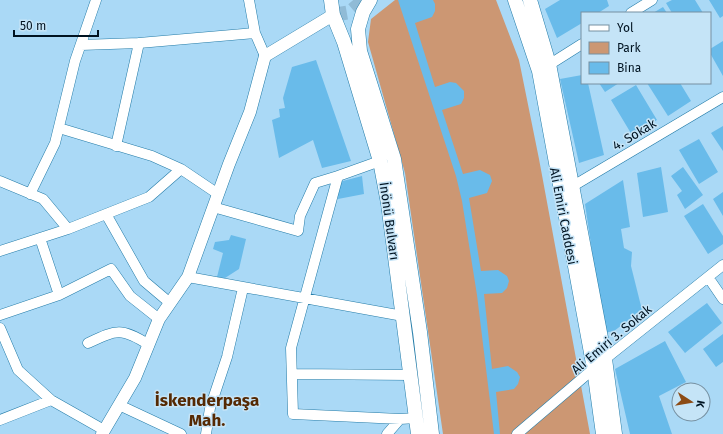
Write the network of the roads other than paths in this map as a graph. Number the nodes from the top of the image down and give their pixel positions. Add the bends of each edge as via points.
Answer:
1 (96, 0) edge
2 (249, 0) edge
3 (331, 0) edge
4 (370, 0) edge
5 (515, 0) edge
6 (530, 0) edge
7 (652, 0) edge
8 (633, 12) edge
9 (333, 15) junction
10 (255, 33) junction
11 (139, 43) junction
12 (81, 45) junction
13 (581, 45) edge
14 (265, 56) junction
15 (544, 68) junction
16 (723, 97) edge
17 (59, 128) junction
18 (116, 146) junction
19 (380, 161) junction
20 (181, 169) junction
21 (338, 176) junction
22 (0, 181) edge
23 (572, 186) junction
24 (30, 194) junction
25 (218, 194) junction
26 (560, 195) junction
27 (213, 207) junction
28 (106, 214) junction
29 (68, 228) junction
30 (40, 238) junction
31 (0, 252) edge
32 (723, 265) edge
33 (188, 277) junction
34 (708, 277) junction
35 (243, 288) junction
36 (59, 294) junction
37 (723, 299) edge
38 (305, 300) junction
39 (170, 303) junction
40 (0, 315) edge
41 (403, 316) junction
42 (159, 319) junction
43 (0, 328) edge
44 (88, 343) dead end
45 (149, 345) junction
46 (605, 359) junction
47 (594, 369) junction
48 (292, 374) junction
49 (411, 375) junction
50 (51, 400) junction
51 (119, 405) junction
52 (416, 418) junction
53 (400, 419) junction
54 (0, 420) edge
55 (103, 432) edge
56 (181, 434) edge
57 (206, 434) edge
58 (387, 434) edge
59 (418, 434) edge
60 (432, 434) edge
61 (517, 434) edge
62 (602, 434) edge
63 (615, 434) edge

1 - 12 street
2 - 10 street
3 - 9 main road, İnönü Bulvarı
4 - 60 main road via 362,12 358,29 360,52 394,159 419,324
5 - 15 main road, Ali Emiri Caddesi
6 - 15 main road
7 - 8 street
9 - 14 street
9 - 19 main road, İnönü Bulvarı via 344,42
10 - 11 street
10 - 14 street
11 - 12 street
11 - 18 street
12 - 17 street
13 - 15 street
14 - 25 street via 250,112
15 - 23 main road
15 - 26 main road, Ali Emiri Caddesi
16 - 23 street, 4. Sokak
17 - 18 street
17 - 24 street via 55,144
18 - 20 street via 152,156
19 - 21 street
19 - 41 main road, İnönü Bulvarı
20 - 25 street
20 - 28 street via 149,197
21 - 27 street via 315,183 300,216 298,231
21 - 38 street
22 - 24 street
23 - 26 street, 4. Sokak
23 - 46 main road
24 - 29 street via 43,200
25 - 27 street
26 - 47 main road, Ali Emiri Caddesi
27 - 33 street
28 - 29 street
28 - 39 street via 144,281
29 - 30 street
30 - 31 street
30 - 36 street
32 - 34 street, Ali Emiri 3. Sokak
33 - 35 street
33 - 39 street
34 - 37 street
34 - 46 street, Ali Emiri 3. Sokak
35 - 38 street
35 - 57 street via 227,357 210,408
36 - 40 street
36 - 42 street via 111,269 130,296
38 - 41 street
38 - 48 street via 291,348
39 - 42 street
41 - 49 main road, İnönü Bulvarı
42 - 45 street
43 - 50 street via 18,370
44 - 45 street via 105,335 125,332 133,334
45 - 51 street via 135,378
46 - 47 street, Ali Emiri 3. Sokak
46 - 63 main road
47 - 61 street, Ali Emiri 3. Sokak
47 - 62 main road, Ali Emiri Caddesi
48 - 49 street
48 - 53 street via 293,414
49 - 52 main road, İnönü Bulvarı
50 - 54 street
50 - 55 street
51 - 55 street
51 - 56 street
52 - 53 street
52 - 59 main road, İnönü Bulvarı
53 - 58 street

